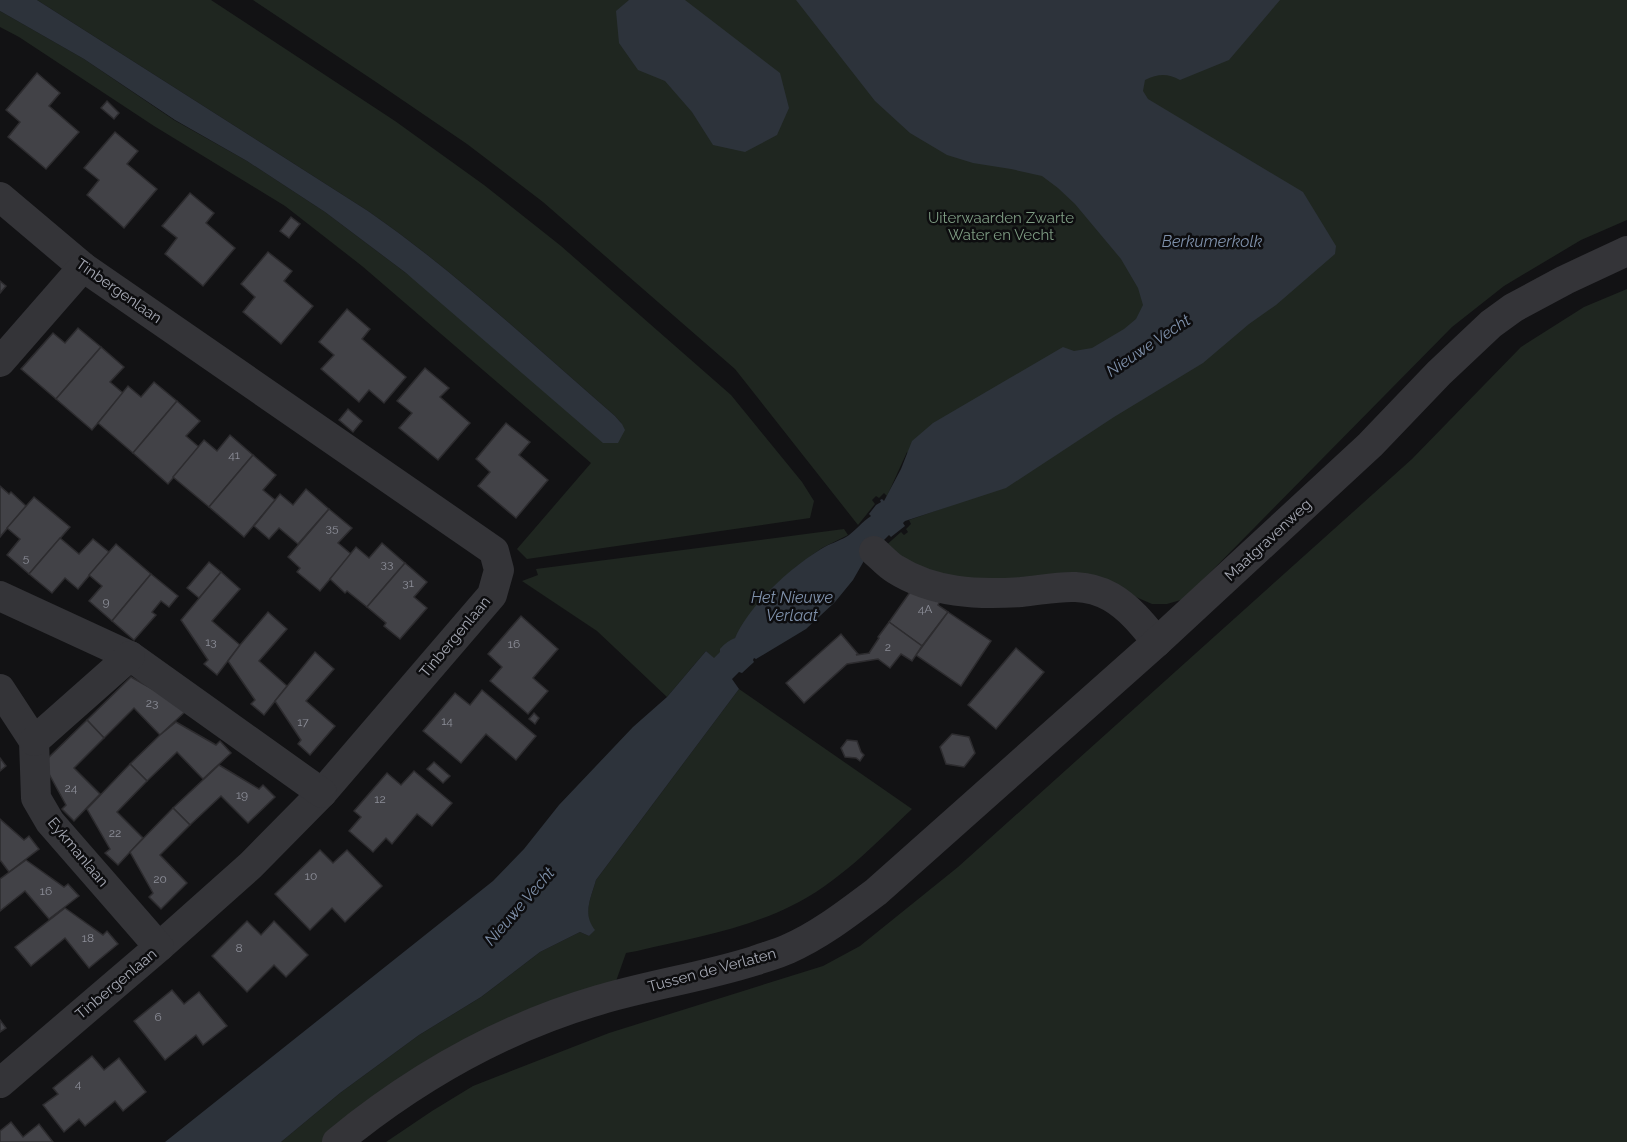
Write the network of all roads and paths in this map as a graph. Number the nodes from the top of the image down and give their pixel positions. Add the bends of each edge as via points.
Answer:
1 (0, 197) edge
2 (1627, 251) edge
3 (83, 267) junction
4 (0, 362) edge
5 (874, 551) dead end
6 (0, 596) edge
7 (1157, 642) junction
8 (130, 656) junction
9 (0, 689) edge
10 (34, 741) junction
11 (322, 793) junction
12 (159, 947) junction
13 (0, 1083) edge
14 (336, 1142) edge

1 - 3 street, Tinbergenlaan
2 - 7 street, Maatgravenweg via 1565,280 1491,324 1370,445
3 - 4 street
3 - 11 street, Tinbergenlaan via 494,551 499,570 492,595
5 - 7 street via 912,578 945,590 1019,592 1073,586 1093,590 1111,597 1135,616
6 - 8 street
7 - 14 street, Tussen de Verlaten via 876,892 820,932 786,950 598,1000 525,1027 420,1082
8 - 10 street
8 - 11 street
9 - 10 street
10 - 12 street, Eykmanlaan via 36,798 50,822
11 - 12 street, Tinbergenlaan via 251,865
12 - 13 street, Tinbergenlaan

